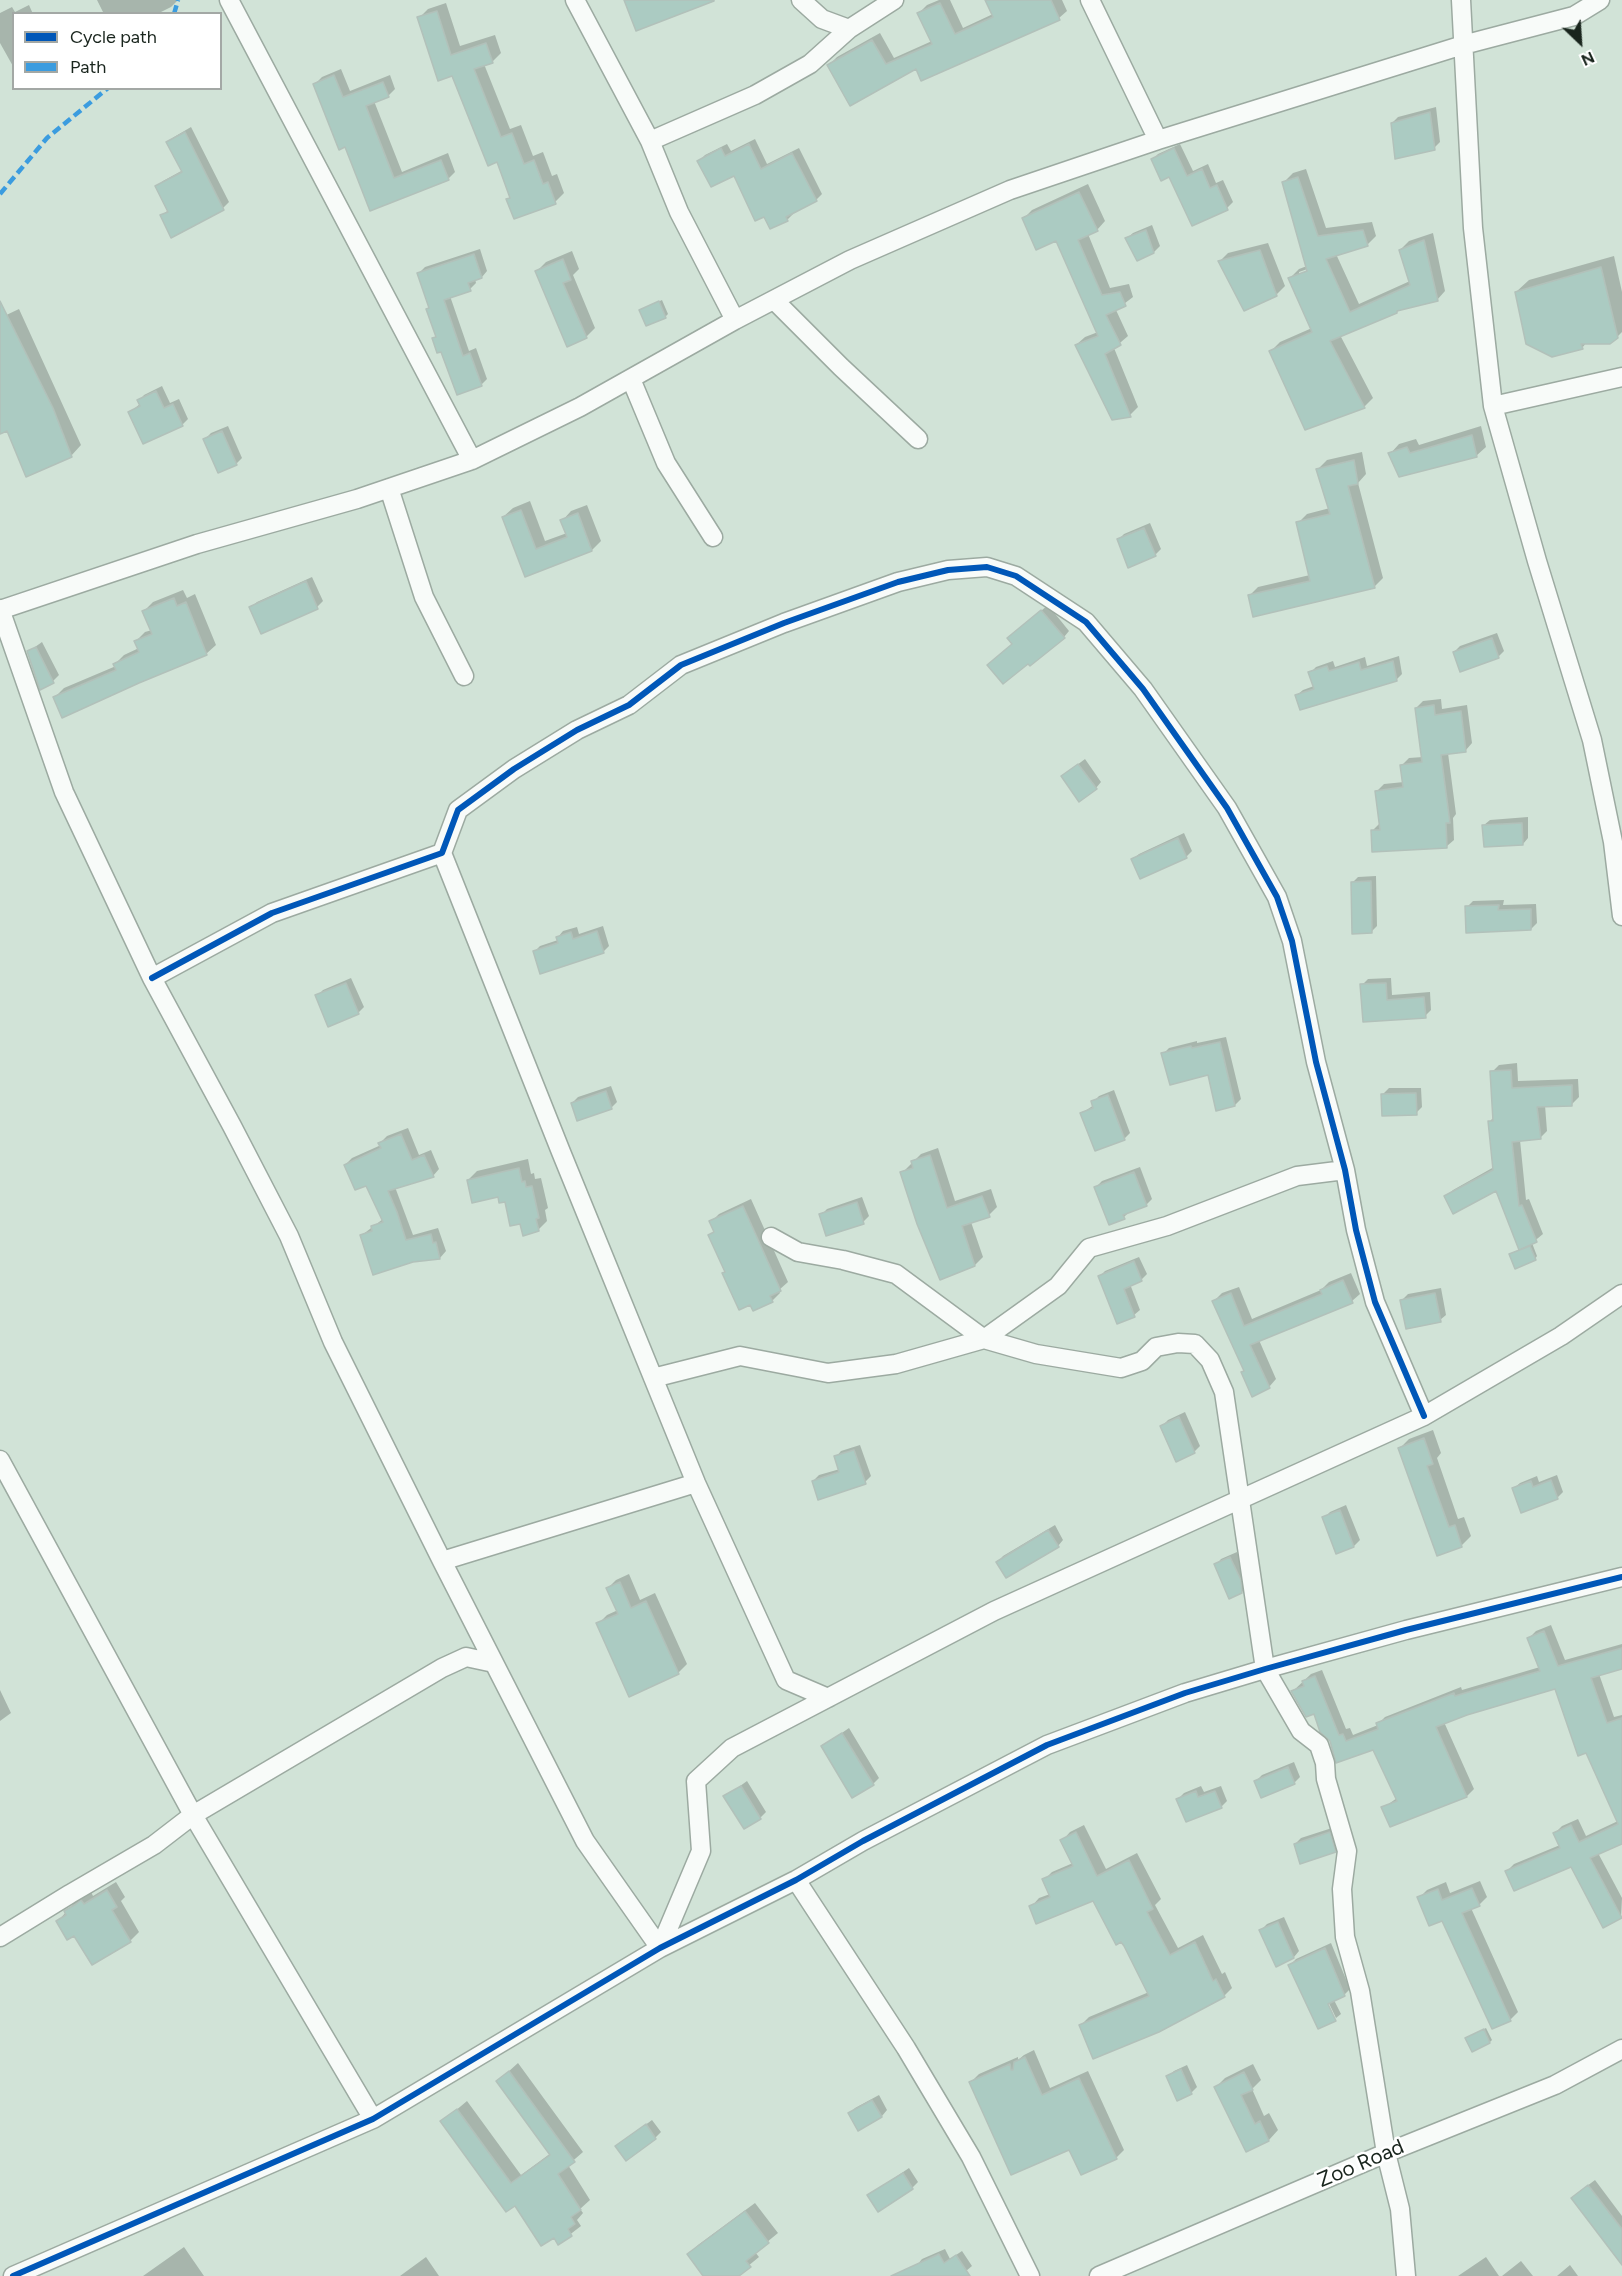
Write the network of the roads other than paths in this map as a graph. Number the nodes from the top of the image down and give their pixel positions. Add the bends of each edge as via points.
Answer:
1 (230, 0) edge
2 (575, 0) edge
3 (801, 0) edge
4 (894, 0) edge
5 (1090, 0) edge
6 (1461, 0) edge
7 (1600, 0) edge
8 (849, 29) junction
9 (1463, 45) junction
10 (1158, 140) junction
11 (650, 141) junction
12 (774, 300) junction
13 (735, 320) junction
14 (1622, 377) edge
15 (631, 379) junction
16 (1492, 406) junction
17 (918, 439) dead end
18 (472, 460) junction
19 (389, 488) junction
20 (713, 537) dead end
21 (0, 609) edge
22 (464, 676) dead end
23 (442, 853) junction
24 (1622, 916) edge
25 (152, 978) junction
26 (1345, 1170) junction
27 (771, 1237) dead end
28 (1622, 1294) edge
29 (984, 1339) junction
30 (653, 1378) junction
31 (1424, 1416) junction
32 (0, 1460) edge
33 (696, 1483) junction
34 (1239, 1499) junction
35 (442, 1561) junction
36 (1622, 1577) edge
37 (494, 1664) junction
38 (1265, 1669) junction
39 (828, 1698) junction
40 (192, 1815) junction
41 (796, 1880) junction
42 (0, 1937) edge
43 (660, 1948) junction
44 (1622, 2049) edge
45 (373, 2119) junction
46 (1386, 2153) junction
47 (13, 2276) edge
48 (1030, 2276) edge
49 (1099, 2276) edge
50 (1406, 2276) edge

1 - 18 street
2 - 11 street
3 - 8 street via 822,19
4 - 8 street
5 - 10 street
6 - 9 street
7 - 9 street via 1574,16
8 - 11 street via 810,64 755,95
9 - 10 street
9 - 16 street via 1473,228
10 - 12 street via 1010,190 850,260
11 - 13 street via 679,212
12 - 13 street
12 - 17 street
13 - 15 street
14 - 16 street
15 - 18 street
15 - 20 street via 666,463
16 - 24 street via 1592,740 1613,842
18 - 19 street
19 - 21 street via 197,544
19 - 22 street via 424,597
21 - 25 street via 64,792
23 - 25 street via 272,913
23 - 26 street via 458,810 514,769 629,705 681,665 898,582 948,570 987,567 1016,576 1086,622 1143,689 1227,808 1277,897 1292,941 1316,1062
23 - 30 street
25 - 35 street via 289,1236 333,1342
26 - 29 street via 1297,1176 1167,1226 1089,1248 1058,1286
26 - 31 street via 1375,1302
27 - 29 street via 798,1252 896,1274
28 - 31 street via 1561,1336
29 - 30 street via 896,1364 828,1373 740,1356
29 - 34 street via 1036,1354 1121,1368 1142,1361 1156,1347 1195,1344 1209,1360 1224,1392
30 - 33 street
31 - 34 street
32 - 40 street
33 - 35 street
33 - 39 street via 786,1680
34 - 38 street
34 - 39 street via 994,1611
35 - 37 street
36 - 38 street
37 - 40 street via 466,1657 442,1668
37 - 43 street via 585,1841
38 - 41 street via 1047,1745
38 - 46 street via 1301,1731 1318,1745 1325,1763 1347,1851 1342,1889 1345,1937 1360,1991
39 - 43 street via 732,1748 696,1781 700,1851
40 - 42 street via 154,1845
40 - 45 street
41 - 43 street
41 - 48 street via 906,2048 971,2157
43 - 45 street
44 - 46 street, Zoo Road via 1556,2085
45 - 47 street
46 - 49 street, Zoo Road
46 - 50 street via 1400,2210

